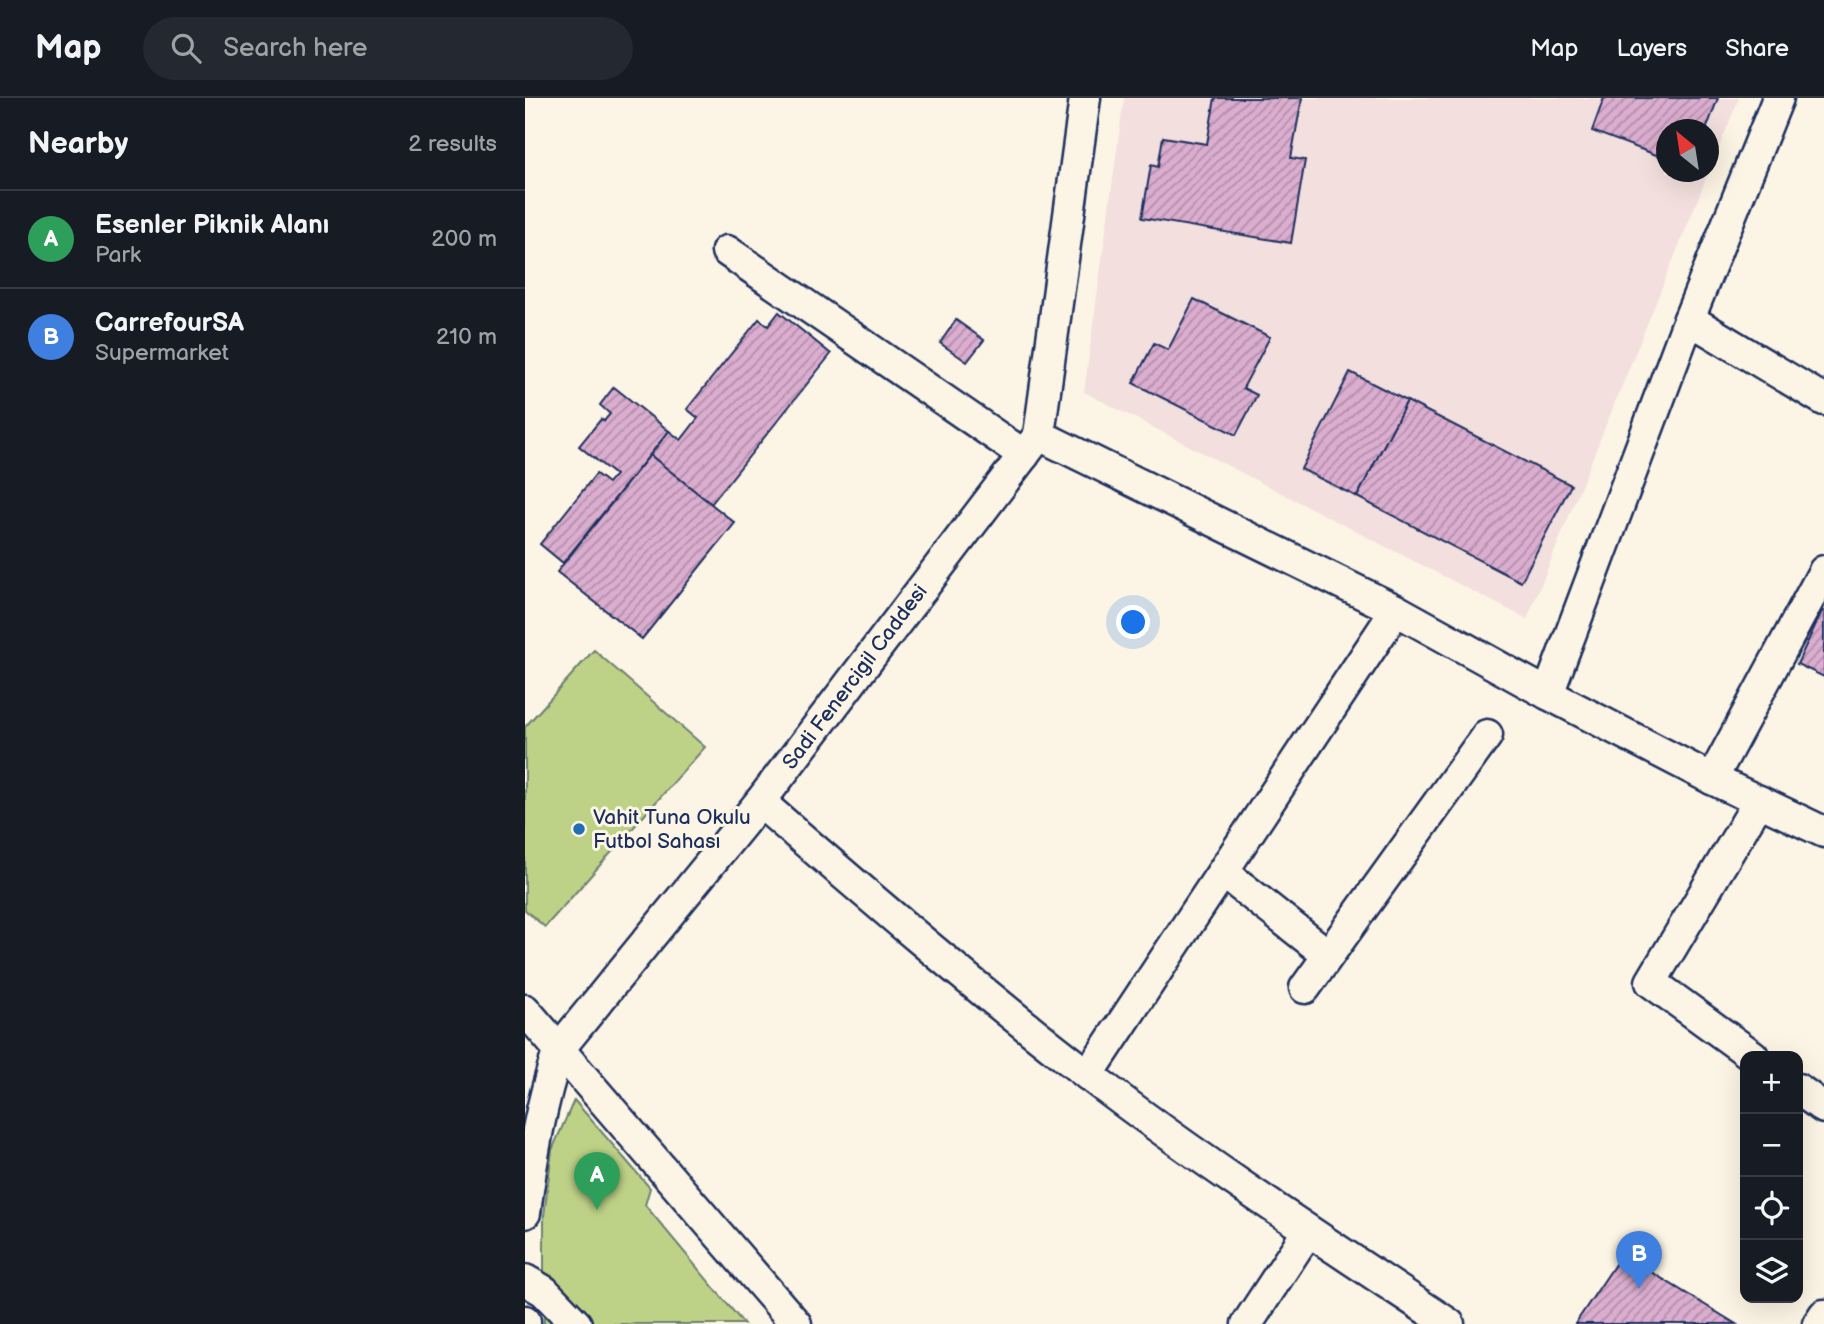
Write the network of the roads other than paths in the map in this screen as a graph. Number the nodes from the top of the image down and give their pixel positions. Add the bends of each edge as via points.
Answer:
1 (1085, 98) edge
2 (1779, 98) edge
3 (727, 251) dead end
4 (1689, 319) junction
5 (1824, 400) edge
6 (1032, 445) junction
7 (1820, 587) edge
8 (1396, 610) junction
9 (1548, 694) junction
10 (1487, 735) dead end
11 (1712, 779) junction
12 (1759, 801) junction
13 (760, 802) junction
14 (1824, 832) edge
15 (1223, 872) junction
16 (1328, 955) junction
17 (1305, 988) dead end
18 (525, 1010) edge
19 (559, 1049) junction
20 (1746, 1051) edge
21 (1088, 1075) junction
22 (1803, 1093) edge
23 (1824, 1108) edge
24 (525, 1213) edge
25 (1308, 1231) junction
26 (525, 1280) edge
27 (1824, 1315) edge
28 (576, 1324) edge
29 (796, 1324) edge
30 (1247, 1324) edge
31 (1449, 1324) edge
32 (1818, 1324) edge

1 - 6 street, Sadi Fenercigil Caddesi
2 - 4 street
3 - 6 street
4 - 5 street
4 - 9 street
6 - 8 street
6 - 13 street, Sadi Fenercigil Caddesi
7 - 11 street
8 - 9 street
8 - 15 street
9 - 11 street
10 - 16 street
11 - 12 street
12 - 14 street
12 - 20 street via 1651,982
13 - 19 street, Sadi Fenercigil Caddesi
13 - 21 street via 928,947
15 - 16 street
15 - 21 street
16 - 17 street
18 - 19 street
19 - 24 street, Sadi Fenercigil Caddesi via 544,1093
19 - 29 street
21 - 25 street
22 - 23 street
25 - 30 street
25 - 31 street
26 - 28 street via 544,1291
27 - 32 street

